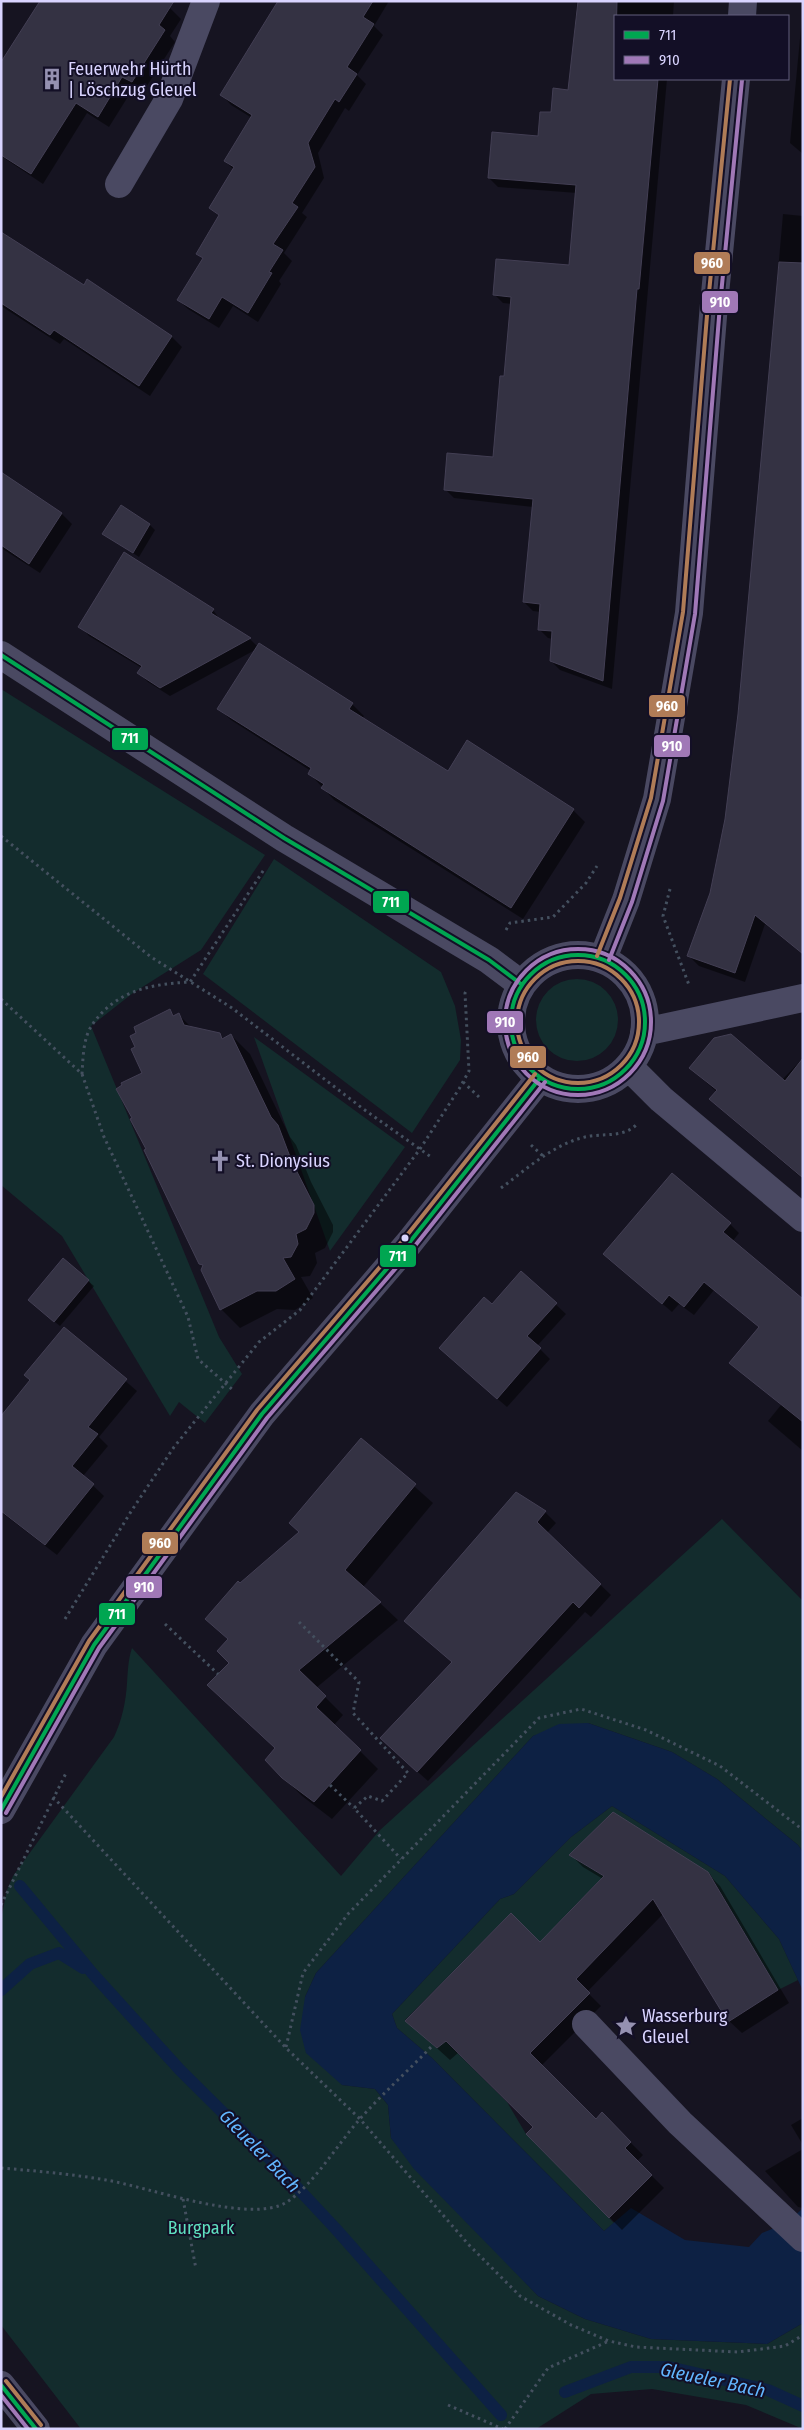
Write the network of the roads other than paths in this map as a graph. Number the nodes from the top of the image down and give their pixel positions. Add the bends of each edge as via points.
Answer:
1 (206, 1) edge
2 (743, 1) edge
3 (742, 15) edge
4 (736, 80) edge
5 (119, 184) dead end
6 (1, 656) edge
7 (602, 958) junction
8 (521, 984) junction
9 (803, 998) edge
10 (644, 1032) junction
11 (629, 1067) junction
12 (540, 1078) junction
13 (803, 1218) edge
14 (13, 1777) edge
15 (1, 1810) edge
16 (586, 2024) dead end
17 (795, 2230) edge
18 (1, 2385) edge
19 (36, 2429) edge

1 - 5 street via 169,99
2 - 3 street
4 - 7 street via 689,613 657,799 626,900
6 - 8 street via 284,838 489,960
7 - 8 street via 562,955 540,964
7 - 10 street via 616,965 632,982 644,1008
8 - 12 street via 511,1006 512,1041 523,1062
9 - 10 street
10 - 11 street
11 - 12 street via 610,1081 588,1089 555,1086
11 - 13 street via 661,1099
12 - 14 street via 409,1242 262,1414 94,1645
14 - 15 street
16 - 17 street via 680,2123
18 - 19 street

